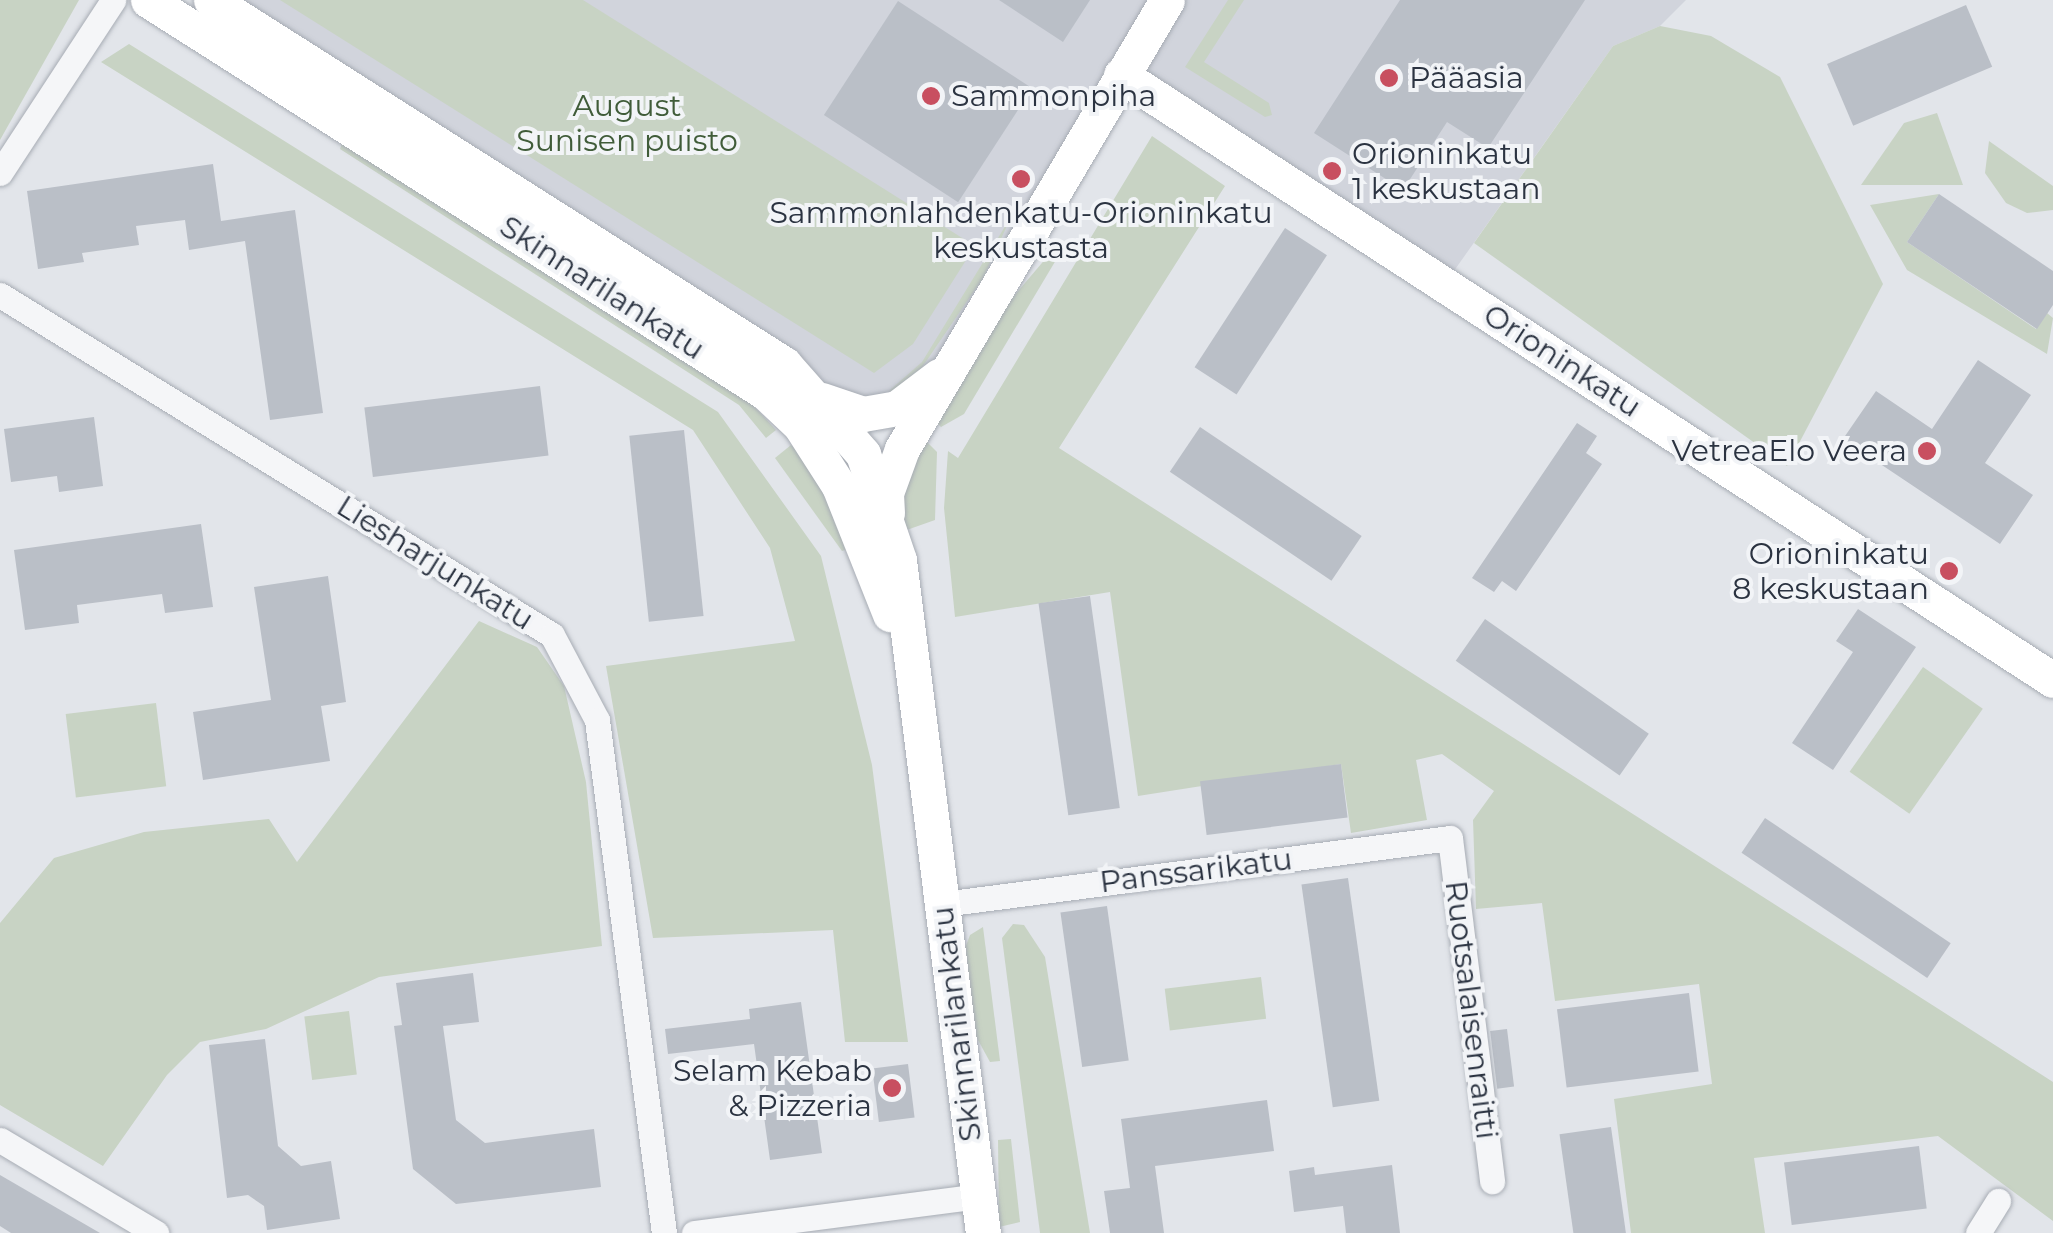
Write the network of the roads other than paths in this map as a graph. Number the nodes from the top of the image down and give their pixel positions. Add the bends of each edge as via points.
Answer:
1 (113, 0) edge
2 (148, 0) edge
3 (210, 0) edge
4 (1167, 0) edge
5 (1121, 74) junction
6 (0, 172) edge
7 (0, 294) edge
8 (944, 372) junction
9 (896, 408) junction
10 (811, 413) junction
11 (902, 449) junction
12 (863, 460) junction
13 (846, 504) junction
14 (887, 521) junction
15 (2053, 680) edge
16 (918, 696) junction
17 (1450, 838) joint
18 (942, 904) junction
19 (0, 1140) edge
20 (1492, 1181) dead end
21 (978, 1196) junction
22 (1998, 1202) dead end
23 (156, 1233) edge
24 (664, 1233) edge
25 (694, 1233) edge
26 (982, 1233) edge
27 (1978, 1233) edge

1 - 6 street
2 - 10 main road, Skinnarilankatu via 766,393
3 - 10 main road, Skinnarilankatu via 784,364
4 - 5 main road
5 - 8 main road
5 - 15 main road, Orioninkatu
7 - 24 street, Liesharjunkatu via 552,635 597,720
8 - 9 main road
8 - 11 main road
9 - 10 main road
9 - 12 main road
10 - 12 main road, Skinnarilankatu
10 - 13 main road, Skinnarilankatu
11 - 12 main road
11 - 14 main road via 886,493
12 - 13 main road
12 - 14 main road, Skinnarilankatu
13 - 16 main road, Skinnarilankatu
14 - 16 main road, Skinnarilankatu
16 - 18 main road, Skinnarilankatu
17 - 18 street, Panssarikatu
17 - 20 street, Ruotsalaisenraitti
18 - 21 main road, Skinnarilankatu
19 - 23 street
21 - 25 street
21 - 26 main road, Skinnarilankatu
22 - 27 street

